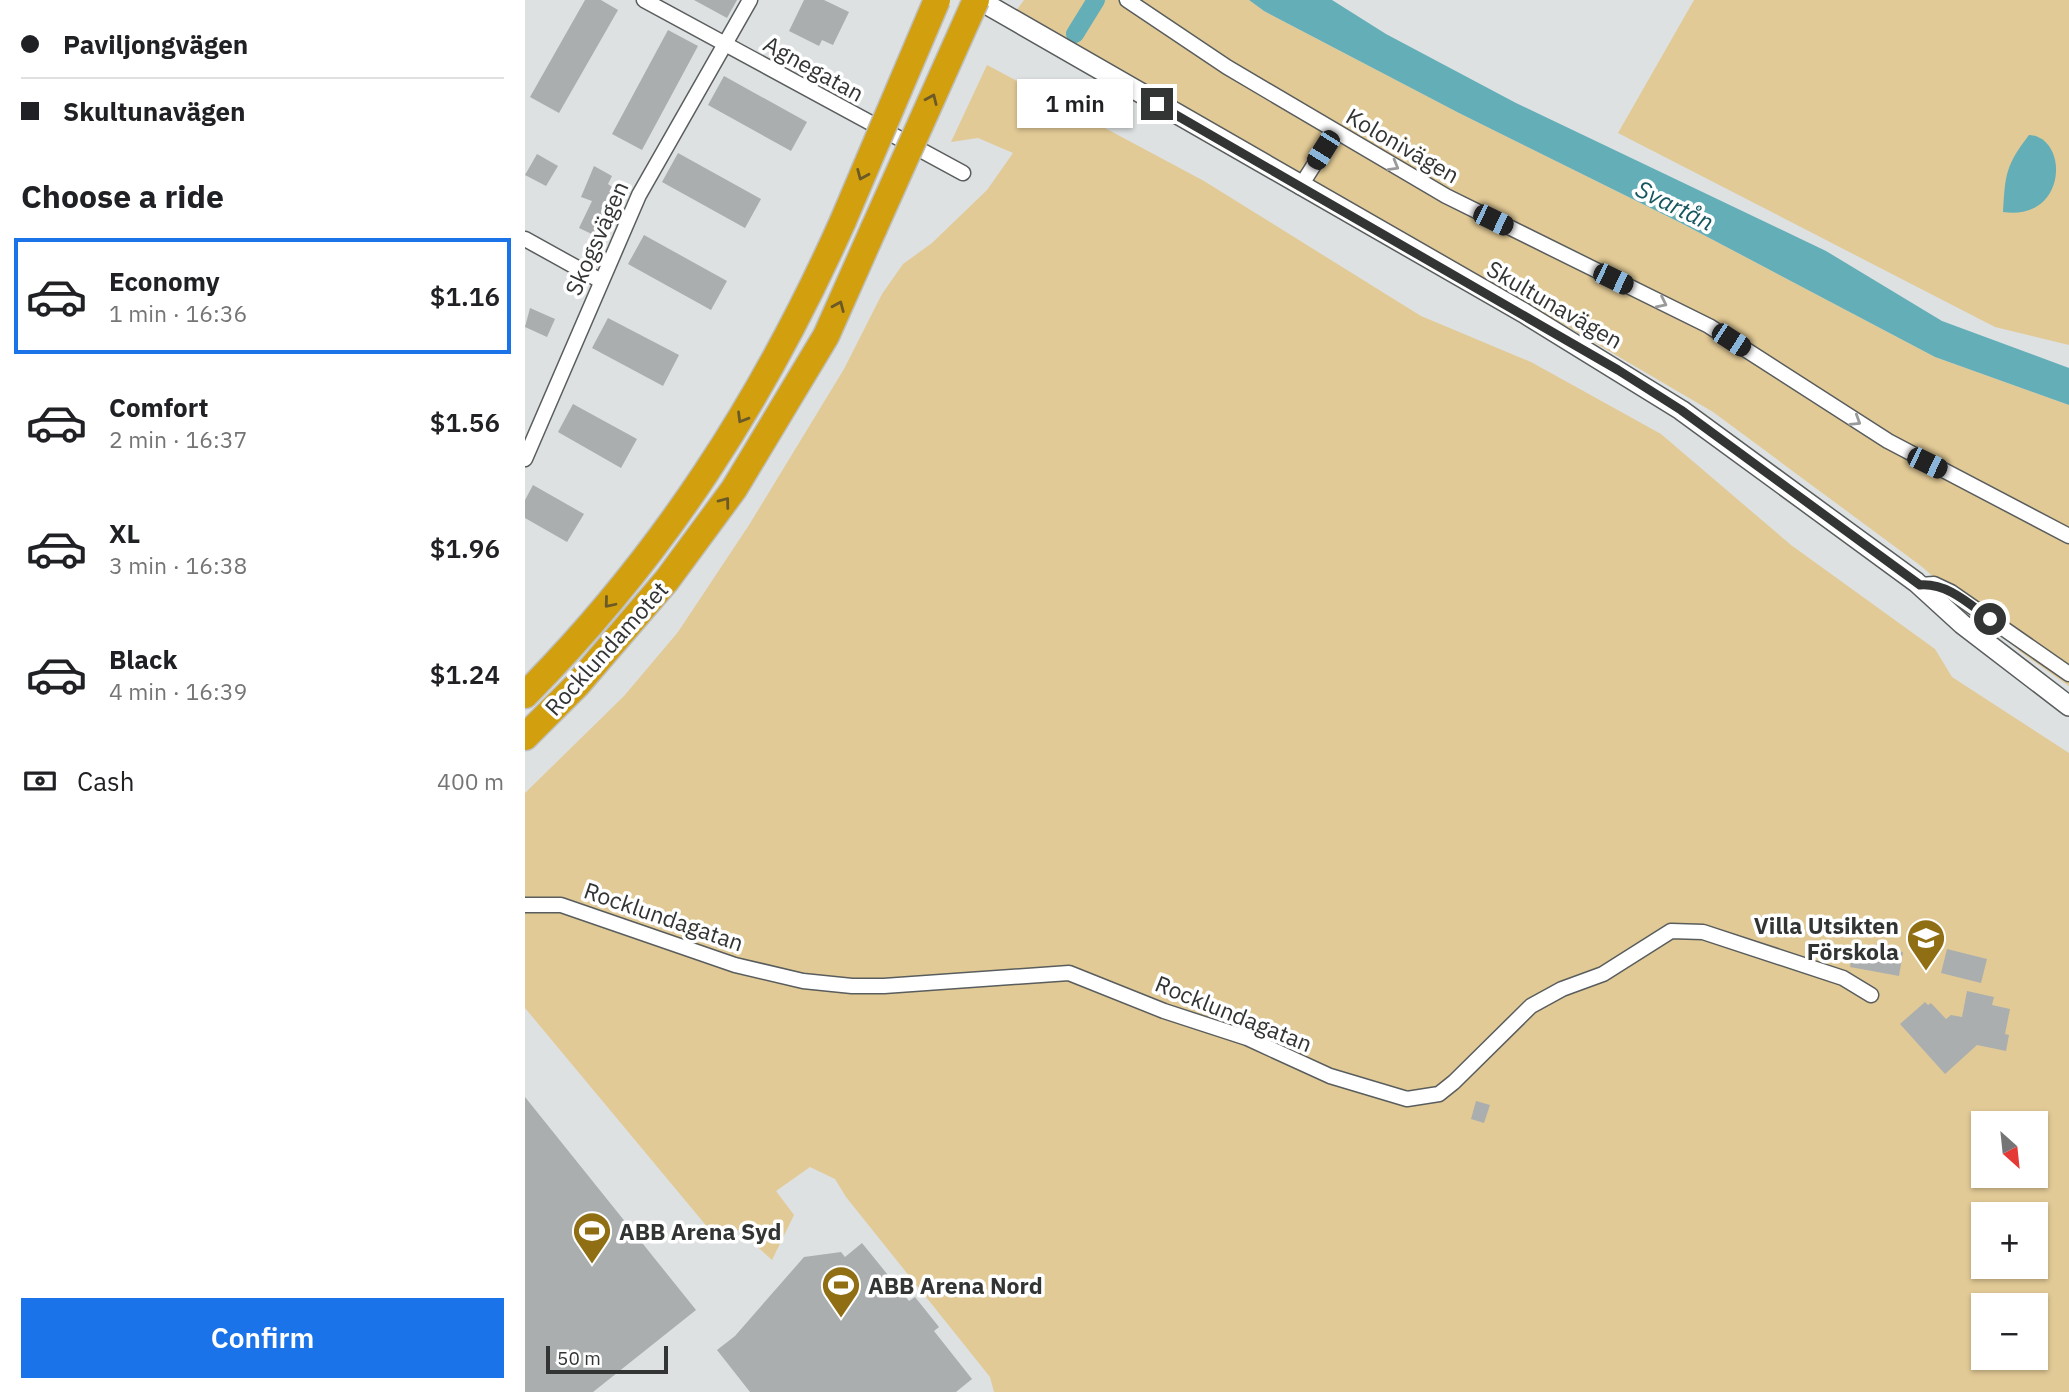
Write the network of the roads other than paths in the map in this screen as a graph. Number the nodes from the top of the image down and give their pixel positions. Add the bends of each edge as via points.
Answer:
1 (644, 0) edge
2 (750, 0) edge
3 (937, 0) edge
4 (977, 0) edge
5 (1128, 0) edge
6 (724, 44) junction
7 (1335, 132) junction
8 (963, 173) dead end
9 (1300, 187) junction
10 (525, 239) edge
11 (601, 281) junction
12 (525, 459) edge
13 (2069, 536) edge
14 (1920, 585) junction
15 (2069, 674) edge
16 (525, 695) edge
17 (2069, 706) edge
18 (525, 737) edge
19 (525, 905) edge
20 (1871, 995) dead end

1 - 6 street, Agnegatan
2 - 6 street, Skogsvägen
3 -> 16 highway, bridge via 843,221 777,360 708,471 639,568
4 - 9 street, Skultunavägen
18 -> 4 highway, Rocklundamotet, bridge via 577,685 684,557 734,489 803,377 826,336
5 - 7 street, Kolonivägen
6 - 8 street, Agnegatan
6 - 11 street, Skogsvägen via 639,195
7 - 9 street
7 -> 13 street, Kolonivägen via 1445,196 1709,326 1888,441
9 - 14 street, Skultunavägen via 1629,376
10 - 11 street
11 - 12 street, Skogsvägen
14 - 15 street via 1934,584 1951,592
14 - 17 street, Skultunavägen via 1962,624
19 - 20 street, Rocklundagatan via 561,905 735,965 803,981 884,986 1069,974 1247,1038 1330,1076 1407,1099 1439,1094 1531,1006 1603,974 1671,931 1703,932 1843,978

